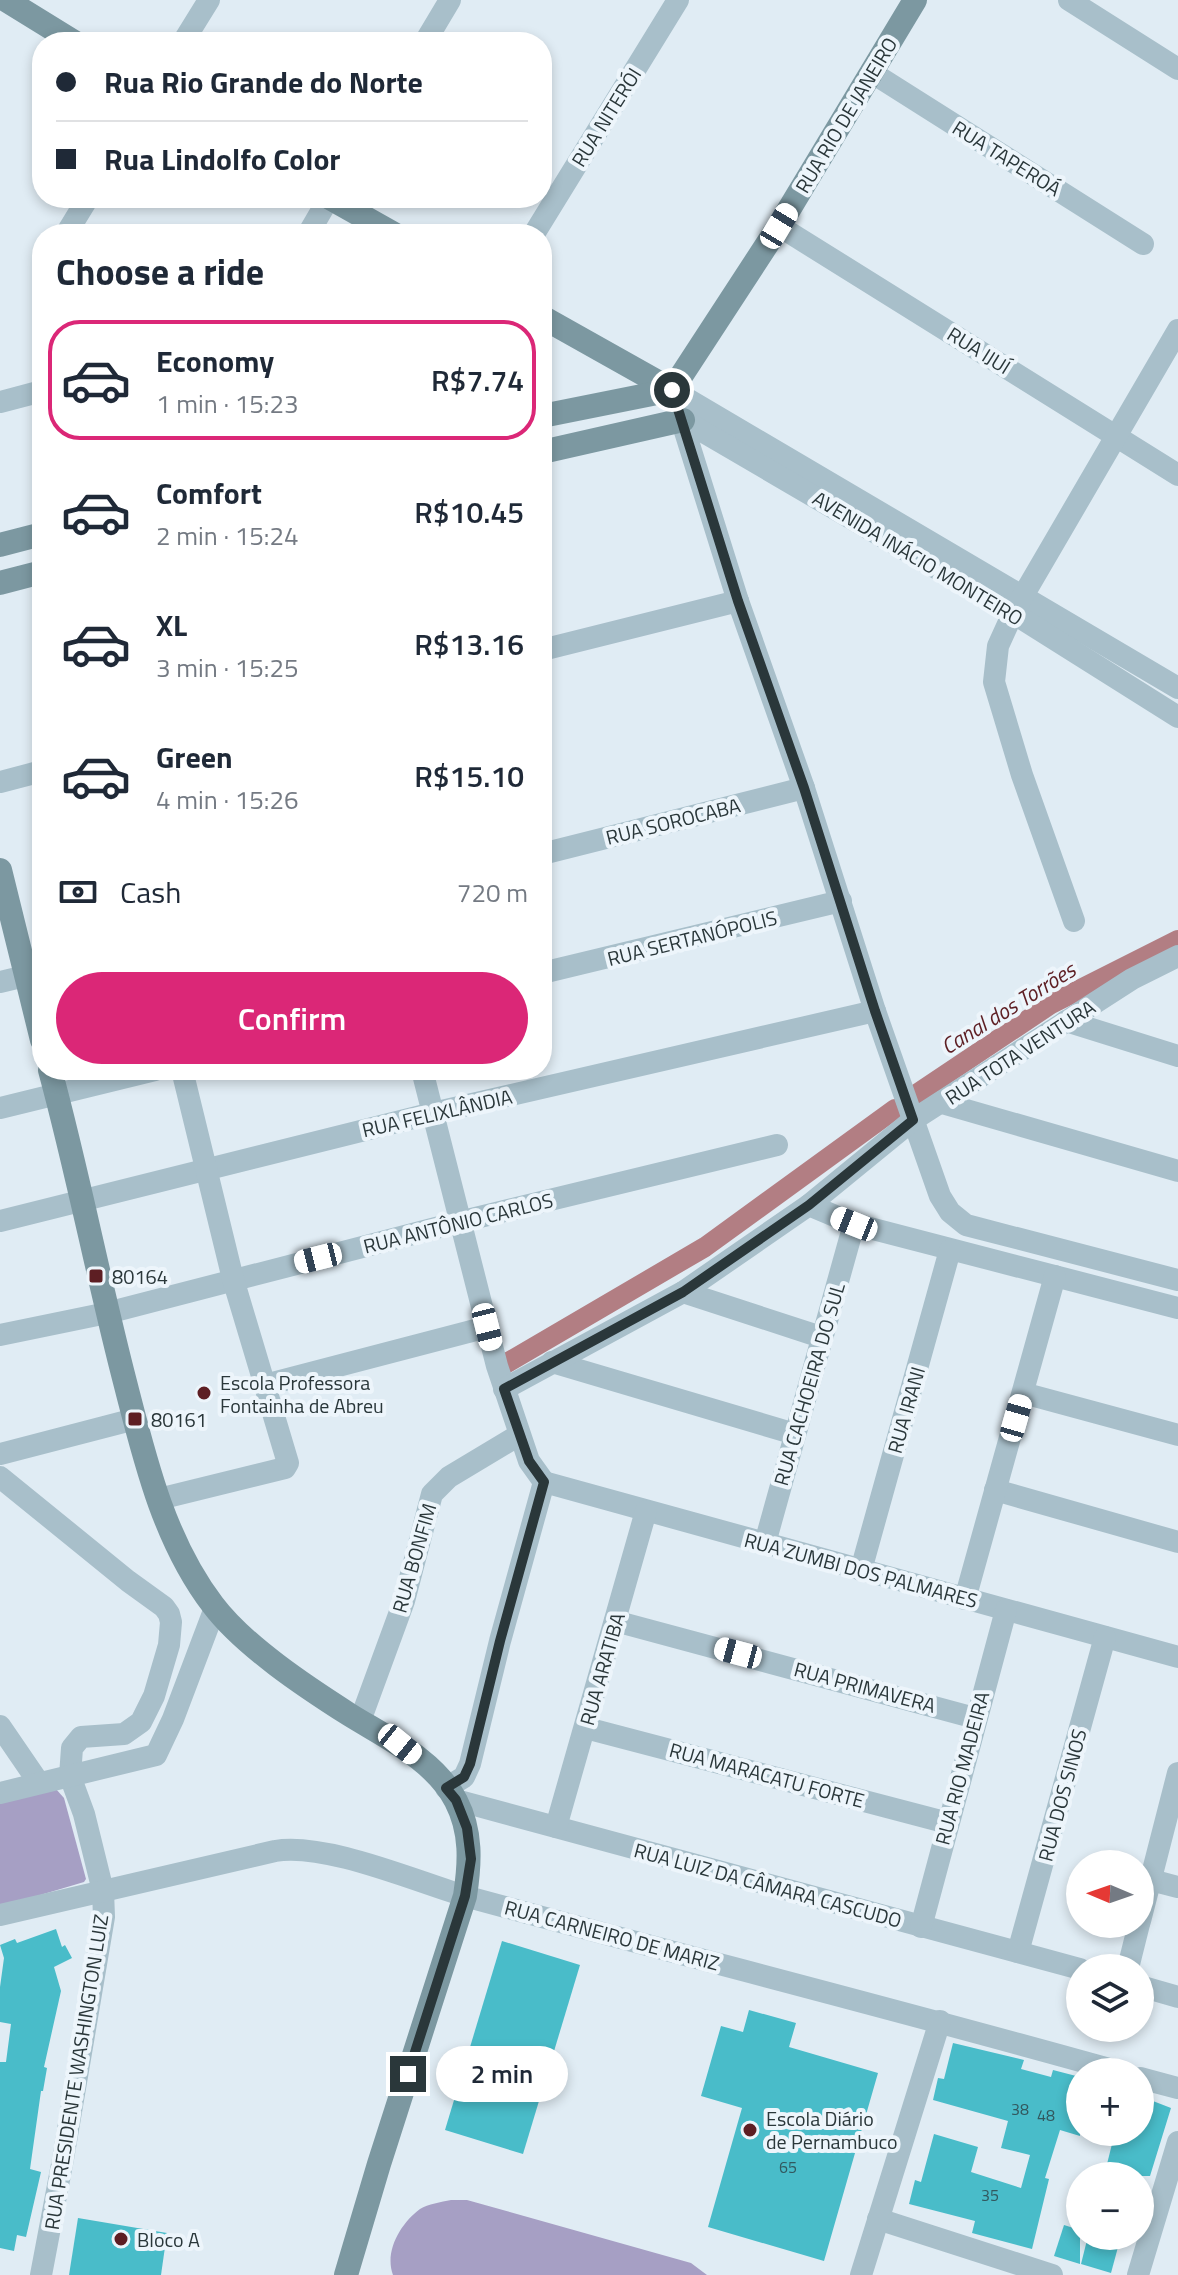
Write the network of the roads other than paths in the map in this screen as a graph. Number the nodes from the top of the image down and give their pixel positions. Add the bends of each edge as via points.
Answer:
1 (6, 0) edge
2 (209, 0) edge
3 (450, 0) edge
4 (678, 0) edge
5 (915, 0) edge
6 (1069, 0) edge
7 (58, 32) edge
8 (189, 32) edge
9 (431, 32) edge
10 (1178, 69) edge
11 (871, 72) junction
12 (552, 205) edge
13 (347, 208) edge
14 (376, 224) edge
15 (779, 226) junction
16 (1143, 244) dead end
17 (552, 323) edge
18 (1178, 330) edge
19 (672, 390) junction
20 (32, 394) edge
21 (0, 402) edge
22 (552, 414) edge
23 (683, 420) junction
24 (1118, 437) junction
25 (552, 450) edge
26 (1178, 475) edge
27 (32, 537) edge
28 (0, 545) edge
29 (32, 575) edge
30 (0, 583) edge
31 (738, 601) junction
32 (1018, 604) junction
33 (552, 648) edge
34 (1178, 688) edge
35 (1178, 717) edge
36 (32, 774) edge
37 (0, 782) edge
38 (804, 788) junction
39 (552, 851) edge
40 (0, 870) edge
41 (841, 901) junction
42 (1074, 921) dead end
43 (1178, 956) edge
44 (32, 971) edge
45 (552, 971) edge
46 (32, 974) edge
47 (0, 982) edge
48 (875, 1011) junction
49 (1066, 1021) junction
50 (1178, 1056) edge
51 (53, 1080) edge
52 (116, 1080) edge
53 (185, 1080) edge
54 (425, 1080) edge
55 (57, 1095) junction
56 (942, 1103) junction
57 (0, 1108) edge
58 (433, 1113) junction
59 (913, 1120) junction
60 (777, 1145) dead end
61 (208, 1169) junction
62 (1178, 1171) edge
63 (83, 1201) junction
64 (809, 1205) junction
65 (0, 1221) edge
66 (459, 1222) junction
67 (854, 1224) junction
68 (950, 1250) junction
69 (1055, 1276) junction
70 (233, 1279) junction
71 (1178, 1280) edge
72 (683, 1292) junction
73 (1178, 1308) edge
74 (107, 1313) junction
75 (487, 1327) junction
76 (0, 1335) edge
77 (821, 1337) junction
78 (552, 1362) junction
79 (265, 1385) junction
80 (504, 1389) junction
81 (1023, 1393) junction
82 (135, 1419) junction
83 (795, 1434) junction
84 (519, 1435) junction
85 (1178, 1435) edge
86 (0, 1454) edge
87 (0, 1477) edge
88 (544, 1482) junction
89 (995, 1490) junction
90 (159, 1499) junction
91 (646, 1511) junction
92 (1178, 1542) edge
93 (765, 1543) junction
94 (861, 1570) junction
95 (965, 1599) junction
96 (215, 1608) junction
97 (1006, 1610) junction
98 (615, 1621) junction
99 (1105, 1637) junction
100 (1178, 1657) edge
101 (975, 1718) junction
102 (360, 1721) junction
103 (0, 1726) edge
104 (586, 1728) junction
105 (1178, 1774) edge
106 (70, 1776) junction
107 (39, 1783) junction
108 (0, 1793) edge
109 (451, 1794) junction
110 (948, 1823) junction
111 (556, 1827) junction
112 (1154, 1868) edge
113 (1154, 1881) edge
114 (1178, 1887) edge
115 (103, 1891) junction
116 (465, 1896) junction
117 (0, 1915) edge
118 (921, 1927) junction
119 (1018, 1952) junction
120 (1066, 1965) edge
121 (1154, 1990) edge
122 (1178, 1997) edge
123 (940, 2021) junction
124 (1071, 2058) edge
125 (1154, 2082) edge
126 (1178, 2088) edge
127 (1178, 2142) edge
128 (878, 2219) junction
129 (41, 2275) edge
130 (346, 2275) edge
131 (861, 2275) edge
132 (1052, 2275) edge
133 (1138, 2275) edge

1 - 7 main road
2 - 8 street
3 - 9 street
4 - 12 street, RUA NITERÓI
5 - 11 main road, RUA RIO DE JANEIRO
6 - 10 street
11 - 15 main road, RUA RIO DE JANEIRO
11 - 16 street, RUA TAPEROÁ
13 - 14 main road
15 - 19 main road, RUA RIO DE JANEIRO
15 - 24 street, RUA IJUÍ
17 - 19 main road, AVENIDA INÁCIO MONTEIRO
18 - 24 street
19 - 22 main road
19 - 23 street
19 - 32 street, AVENIDA INÁCIO MONTEIRO
20 - 21 street
23 - 25 main road
23 - 31 street
23 - 32 street, AVENIDA INÁCIO MONTEIRO
24 - 26 street, RUA IJUÍ
24 - 32 street
27 - 28 main road
29 - 30 main road
31 - 33 street
31 - 38 street
32 - 34 street, AVENIDA INÁCIO MONTEIRO
32 - 35 street, AVENIDA INÁCIO MONTEIRO
32 - 42 street via 998,646 994,682
36 - 37 street
38 - 39 street, RUA SOROCABA
38 - 41 street
40 - 44 main road
41 - 45 street, RUA SERTANÓPOLIS
41 - 48 street
43 - 49 street, RUA TOTA VENTURA
46 - 47 street
48 - 58 street, RUA FELIXLÂNDIA
48 - 59 street
49 - 50 street
49 - 56 street, RUA TOTA VENTURA
51 - 55 main road
52 - 55 street
53 - 61 street
54 - 58 street
55 - 57 street
55 - 63 main road
56 - 59 street, RUA TOTA VENTURA
56 - 62 street
58 - 61 street, RUA FELIXLÂNDIA
58 - 66 street
59 - 64 street, RUA TOTA VENTURA
59 - 71 street via 940,1196 966,1225
60 - 66 street, RUA ANTÔNIO CARLOS
61 - 63 street, RUA FELIXLÂNDIA
61 - 70 street
63 - 65 street, RUA FELIXLÂNDIA
63 - 74 main road
64 - 67 street
64 - 72 street, RUA TOTA VENTURA
66 - 70 street, RUA ANTÔNIO CARLOS
66 - 75 street
67 - 68 street
67 - 77 street, RUA CACHOEIRA DO SUL
68 - 69 street
68 - 94 street, RUA IRANI
69 - 73 street
69 - 81 street
70 - 74 street, RUA ANTÔNIO CARLOS
70 - 79 street
72 - 77 street
72 - 78 street, RUA TOTA VENTURA
74 - 76 street, RUA ANTÔNIO CARLOS
74 - 82 main road
75 - 79 street
75 - 80 street
77 - 83 street, RUA CACHOEIRA DO SUL
78 - 80 street, RUA TOTA VENTURA
78 - 83 street
79 - 90 street via 287,1454 285,1468
80 - 84 street
81 - 85 street
81 - 89 street
82 - 86 street
82 - 90 main road
83 - 93 street, RUA CACHOEIRA DO SUL
84 - 88 street
84 - 102 street, RUA BONFIM via 449,1477 432,1494 404,1601
87 - 106 street via 164,1607 171,1622 148,1712 124,1734 81,1737 72,1748
88 - 91 street, RUA ZUMBI DOS PALMARES
88 - 109 street via 470,1764
89 - 92 street
89 - 95 street
90 - 96 main road via 170,1535
91 - 93 street, RUA ZUMBI DOS PALMARES
91 - 98 street, RUA ARATIBA
93 - 94 street, RUA ZUMBI DOS PALMARES
94 - 95 street, RUA ZUMBI DOS PALMARES
95 - 97 street, RUA ZUMBI DOS PALMARES
96 - 102 main road via 268,1658
96 - 106 street via 156,1755
97 - 99 street, RUA ZUMBI DOS PALMARES
97 - 101 street, RUA RIO MADEIRA
98 - 101 street, RUA PRIMAVERA
98 - 104 street, RUA ARATIBA
99 - 100 street, RUA ZUMBI DOS PALMARES
99 - 119 street, RUA DOS SINOS
101 - 110 street, RUA RIO MADEIRA
102 - 109 main road via 400,1744
103 - 107 street
104 - 110 street, RUA MARACATU FORTE
104 - 111 street, RUA ARATIBA
105 - 112 street
106 - 107 street
106 - 115 street, RUA PRESIDENTE WASHINGTON LUIZ
107 - 108 street
109 - 111 street, RUA LUIZ DA CÂMARA CASCUDO
109 - 116 main road via 467,1828 471,1859
110 - 118 street, RUA RIO MADEIRA
111 - 118 street, RUA LUIZ DA CÂMARA CASCUDO
113 - 114 street
115 - 116 street, RUA CARNEIRO DE MARIZ via 299,1848
115 - 117 street, RUA CARNEIRO DE MARIZ
115 - 129 street, RUA PRESIDENTE WASHINGTON LUIZ via 104,1917
116 - 123 street, RUA CARNEIRO DE MARIZ
116 - 130 main road
118 - 119 street, RUA LUIZ DA CÂMARA CASCUDO
119 - 120 street, RUA LUIZ DA CÂMARA CASCUDO
121 - 122 street
123 - 124 street, RUA CARNEIRO DE MARIZ
123 - 128 street
125 - 126 street
127 - 133 street
128 - 131 street
128 - 132 street

